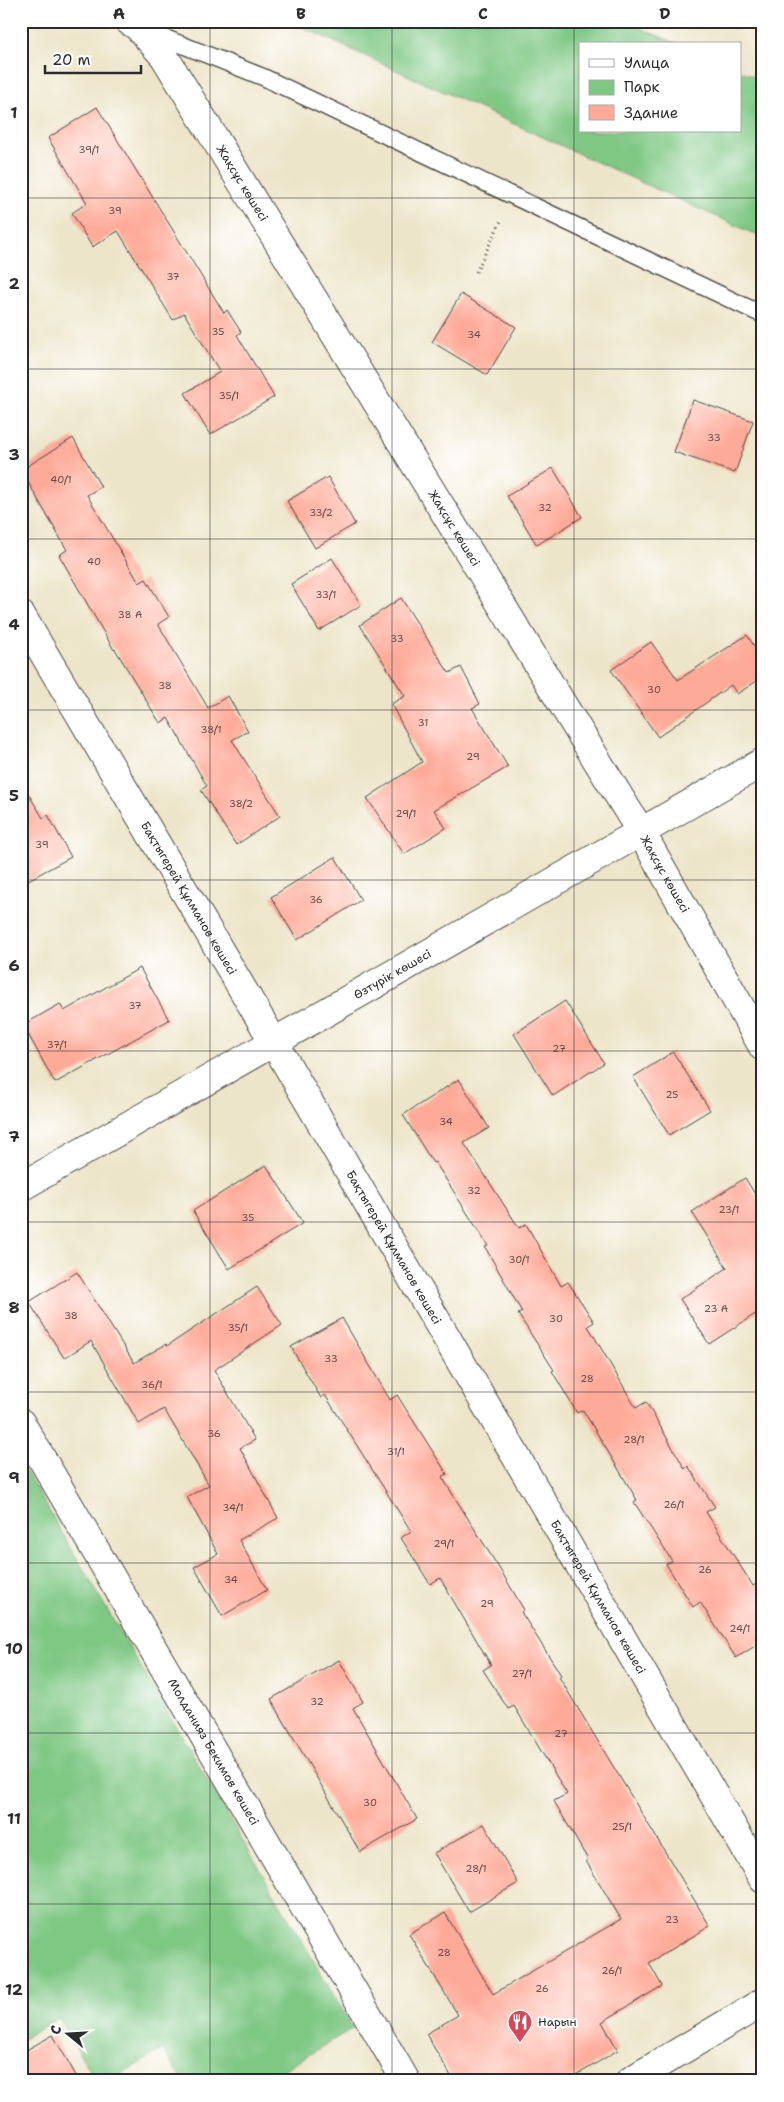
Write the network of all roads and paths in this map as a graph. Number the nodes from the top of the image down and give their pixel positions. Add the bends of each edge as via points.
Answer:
1 (133, 24) edge
2 (514, 196) junction
3 (476, 272) dead end
4 (763, 315) edge
5 (21, 616) edge
6 (763, 762) edge
7 (640, 832) junction
8 (274, 1042) junction
9 (763, 1047) edge
10 (21, 1187) edge
11 (21, 1423) edge
12 (763, 1879) edge
13 (763, 2002) edge
14 (406, 2081) edge
15 (630, 2081) edge

1 - 2 lane via 264,77
1 - 7 street, Жақсұс көшесі via 164,56
2 - 3 path
2 - 4 lane
5 - 8 street, Бақтыгерей Құлманов көшесі
6 - 7 street, Өзтүрік көшесі
7 - 8 street, Өзтүрік көшесі
7 - 9 street, Жақсұс көшесі
8 - 10 street, Өзтүрік көшесі
8 - 12 street, Бақтыгерей Құлманов көшесі
11 - 14 street, Молданияз Бекимов көшесі
13 - 15 street

